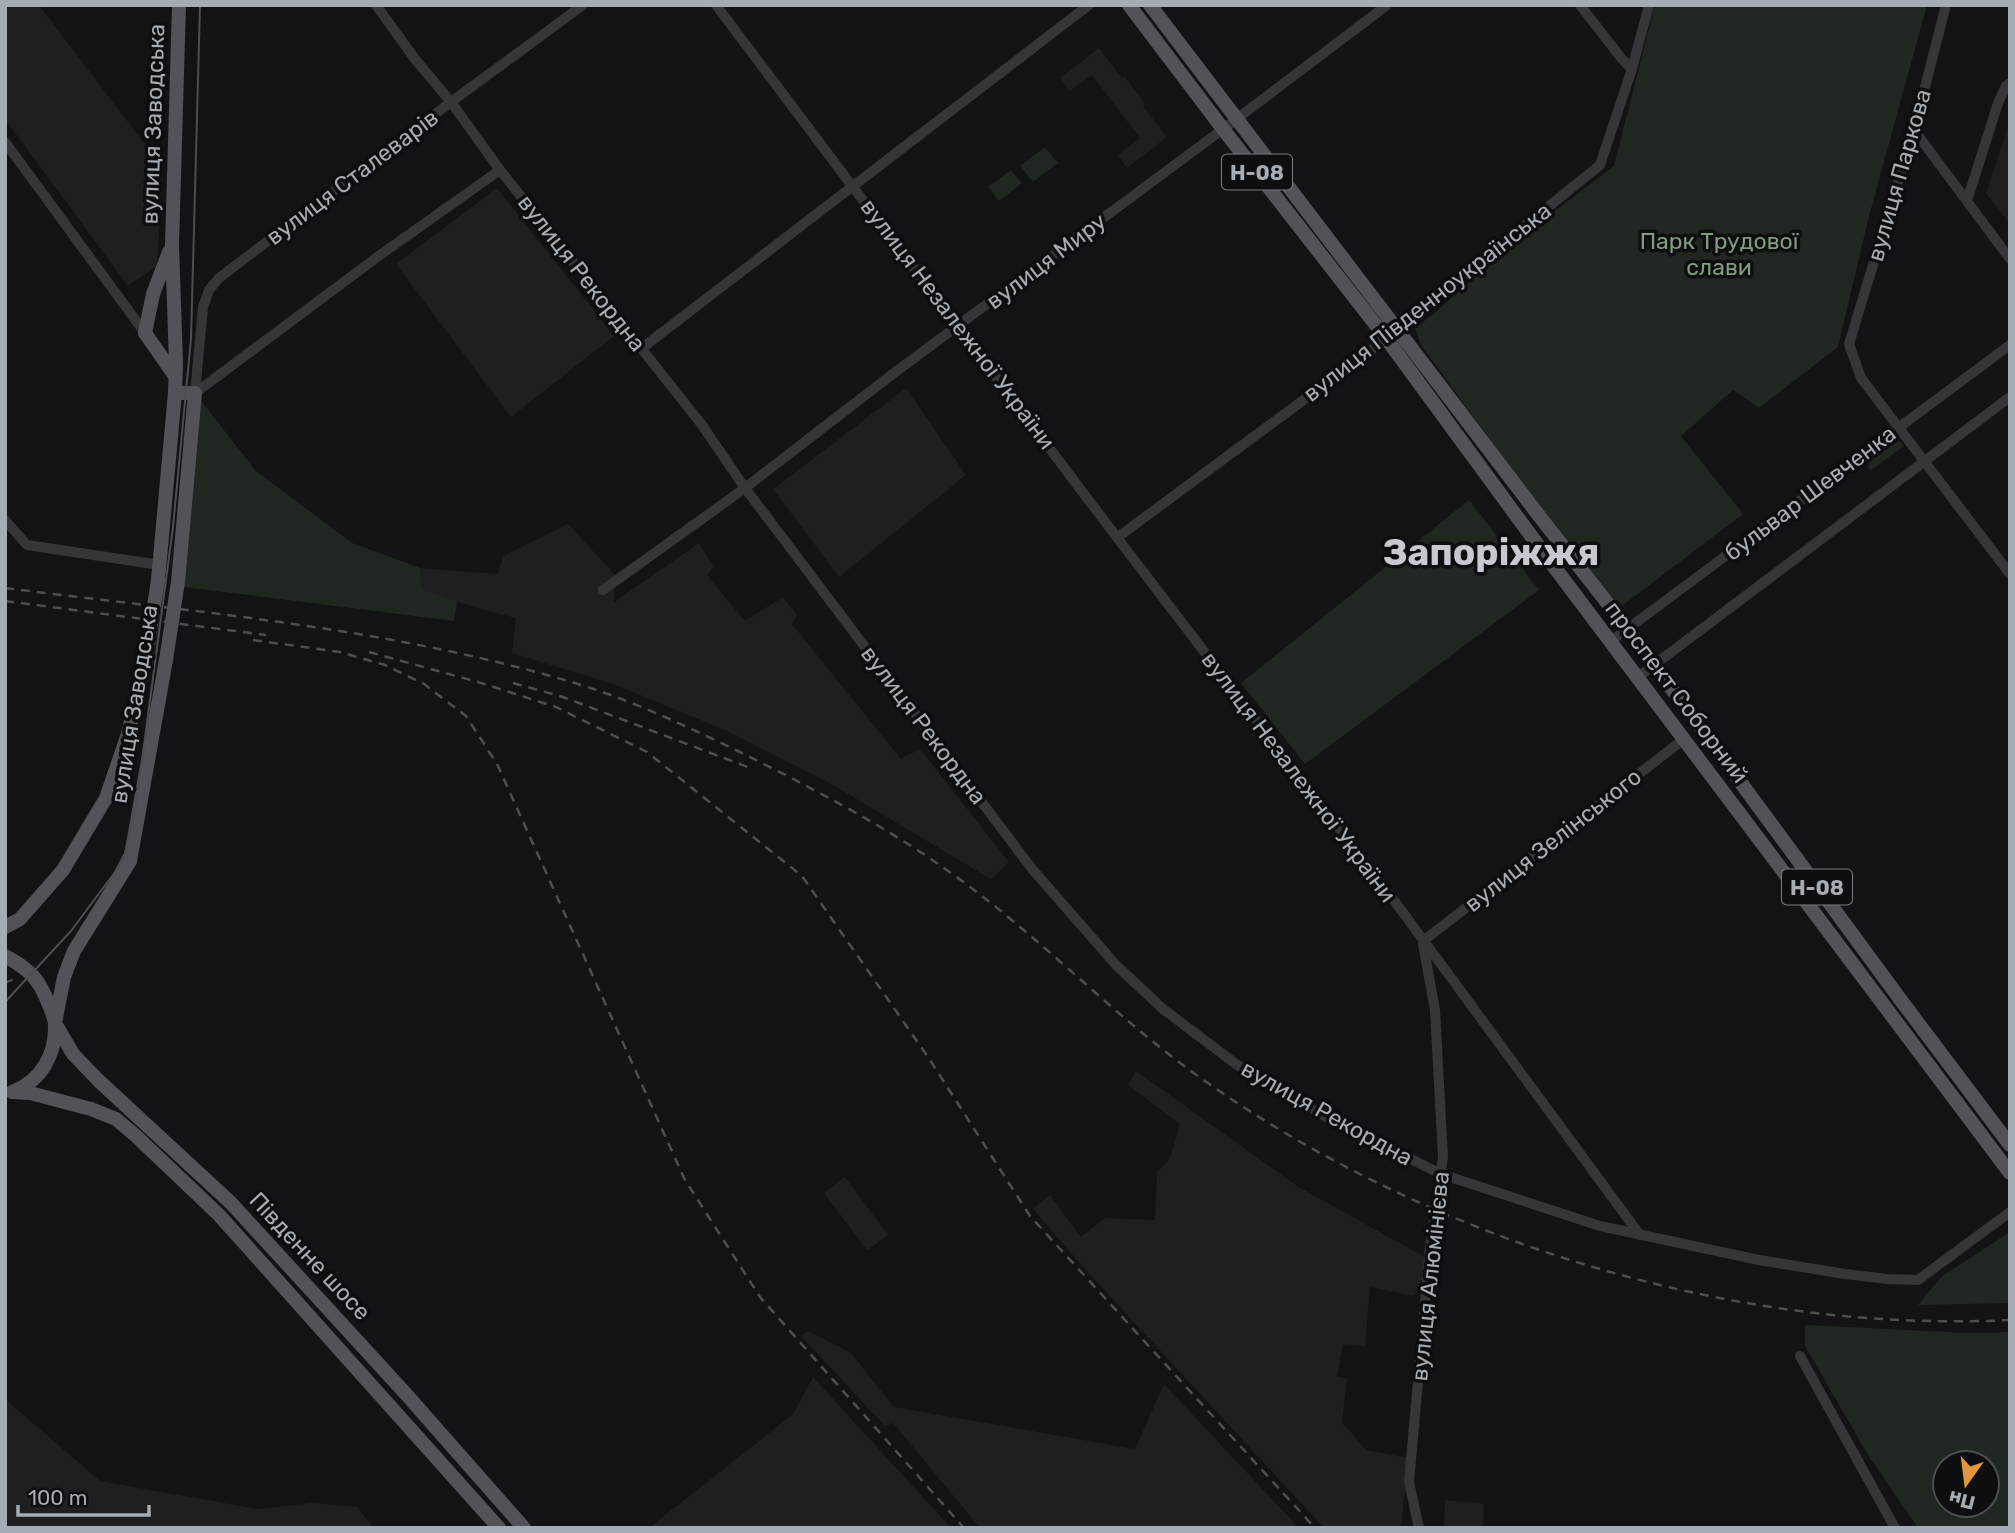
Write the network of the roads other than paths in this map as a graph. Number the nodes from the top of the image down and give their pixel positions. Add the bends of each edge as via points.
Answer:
1 (179, 5) edge
2 (376, 5) edge
3 (583, 5) edge
4 (716, 5) edge
5 (1089, 5) edge
6 (1129, 5) edge
7 (1150, 5) edge
8 (1387, 5) edge
9 (1580, 5) edge
10 (1648, 5) edge
11 (1946, 5) edge
12 (1632, 69) junction
13 (2010, 83) edge
14 (451, 102) junction
15 (1238, 118) junction
16 (1223, 129) junction
17 (1914, 130) junction
18 (5, 142) edge
19 (500, 170) junction
20 (853, 184) junction
21 (1966, 201) junction
22 (172, 244) junction
23 (2010, 260) edge
24 (959, 326) junction
25 (145, 333) junction
26 (1392, 333) junction
27 (2010, 345) edge
28 (642, 348) junction
29 (175, 376) junction
30 (175, 393) junction
31 (195, 393) junction
32 (2010, 397) edge
33 (1898, 428) junction
34 (1923, 462) junction
35 (745, 488) junction
36 (5, 520) edge
37 (1118, 537) junction
38 (159, 573) junction
39 (2010, 574) edge
40 (603, 590) dead end
41 (1627, 628) junction
42 (1611, 641) junction
43 (1653, 665) junction
44 (1637, 677) junction
45 (1684, 739) junction
46 (5, 927) edge
47 (1423, 941) junction
48 (5, 956) edge
49 (55, 1023) junction
50 (9, 1092) edge
51 (2010, 1145) edge
52 (2010, 1173) edge
53 (1441, 1174) junction
54 (2010, 1212) edge
55 (1640, 1235) junction
56 (1800, 1356) dead end
57 (406, 1394) junction
58 (390, 1405) junction
59 (499, 1528) edge
60 (524, 1528) edge
61 (1419, 1528) edge
62 (1895, 1528) edge

1 - 22 main road, вулиця Заводська
2 - 14 street, вулиця Рекордна
3 - 14 street, вулиця Сталеварів
4 - 20 street, вулиця Незалежної України
5 - 20 street
6 - 16 main road, проспект Соборний / Н-08
7 - 15 main road, проспект Соборний / Н-08
8 - 15 street, вулиця Миру
9 - 12 street
10 - 12 street, вулиця Південноукраїнська
11 - 17 street, вулиця Паркова
12 - 26 street, вулиця Південноукраїнська via 1600,165
13 - 21 street via 1998,103
14 - 19 street, вулиця Рекордна
14 - 31 street, вулиця Сталеварів via 219,278 203,307
15 - 16 street, вулиця Миру
15 - 26 main road, проспект Соборний / Н-08
16 - 24 street, вулиця Миру
16 - 26 main road, проспект Соборний / Н-08
17 - 21 street
17 - 33 street, вулиця Паркова via 1849,344 1861,378
18 - 25 street
19 - 28 street, вулиця Рекордна
19 - 31 street
20 - 24 street, вулиця Незалежної України
20 - 28 street
21 - 23 street
22 - 25 main road, вулиця Заводська via 153,294
22 - 29 main road, вулиця Заводська
24 - 35 street, вулиця Миру
24 - 37 street, вулиця Незалежної України
25 - 29 main road
26 - 37 street, вулиця Південноукраїнська
26 - 41 main road, проспект Соборний / Н-08
26 - 42 main road, проспект Соборний / Н-08 via 1532,537
27 - 33 street, бульвар Шевченка
28 - 35 street, вулиця Рекордна
29 - 30 main road, вулиця Заводська
30 - 31 main road
30 - 38 main road, вулиця Заводська
31 - 49 main road, вулиця Заводська, bridge via 177,582 130,861 74,951
32 - 34 street, бульвар Шевченка
33 - 34 street
33 - 41 street, бульвар Шевченка
34 - 39 street
34 - 43 street, бульвар Шевченка
35 - 40 street, вулиця Миру
35 - 53 street, вулиця Рекордна via 1033,870 1116,965 1163,1009 1236,1064 1326,1117
36 - 38 street via 27,545
37 - 47 street, вулиця Незалежної України
38 - 46 main road, вулиця Заводська, bridge via 146,658 128,734 106,798 62,870 20,919
41 - 42 street, бульвар Шевченка
41 - 43 main road, проспект Соборний / Н-08
42 - 44 main road, проспект Соборний / Н-08
43 - 44 street, бульвар Шевченка
43 - 51 main road, проспект Соборний / Н-08
44 - 45 main road, проспект Соборний / Н-08
45 - 47 street, вулиця Зелінського
45 - 52 main road, проспект Соборний / Н-08
47 - 53 street, вулиця Алюмінієва via 1436,1010
47 - 55 street, вулиця Незалежної України
48 - 49 main road, Південне шосе via 40,985
49 - 50 main road, вулиця Заводська via 50,1058 35,1078
49 - 57 main road, Південне шосе via 73,1054 231,1203
50 - 58 main road, Південне шосе via 30,1093 116,1119 219,1215
53 - 55 street, вулиця Рекордна
53 - 61 street, вулиця Алюмінієва via 1409,1482
54 - 55 street via 1918,1280 1759,1260
56 - 62 street
57 - 58 main road
57 - 60 main road, Південне шосе
58 - 59 main road, Південне шосе

